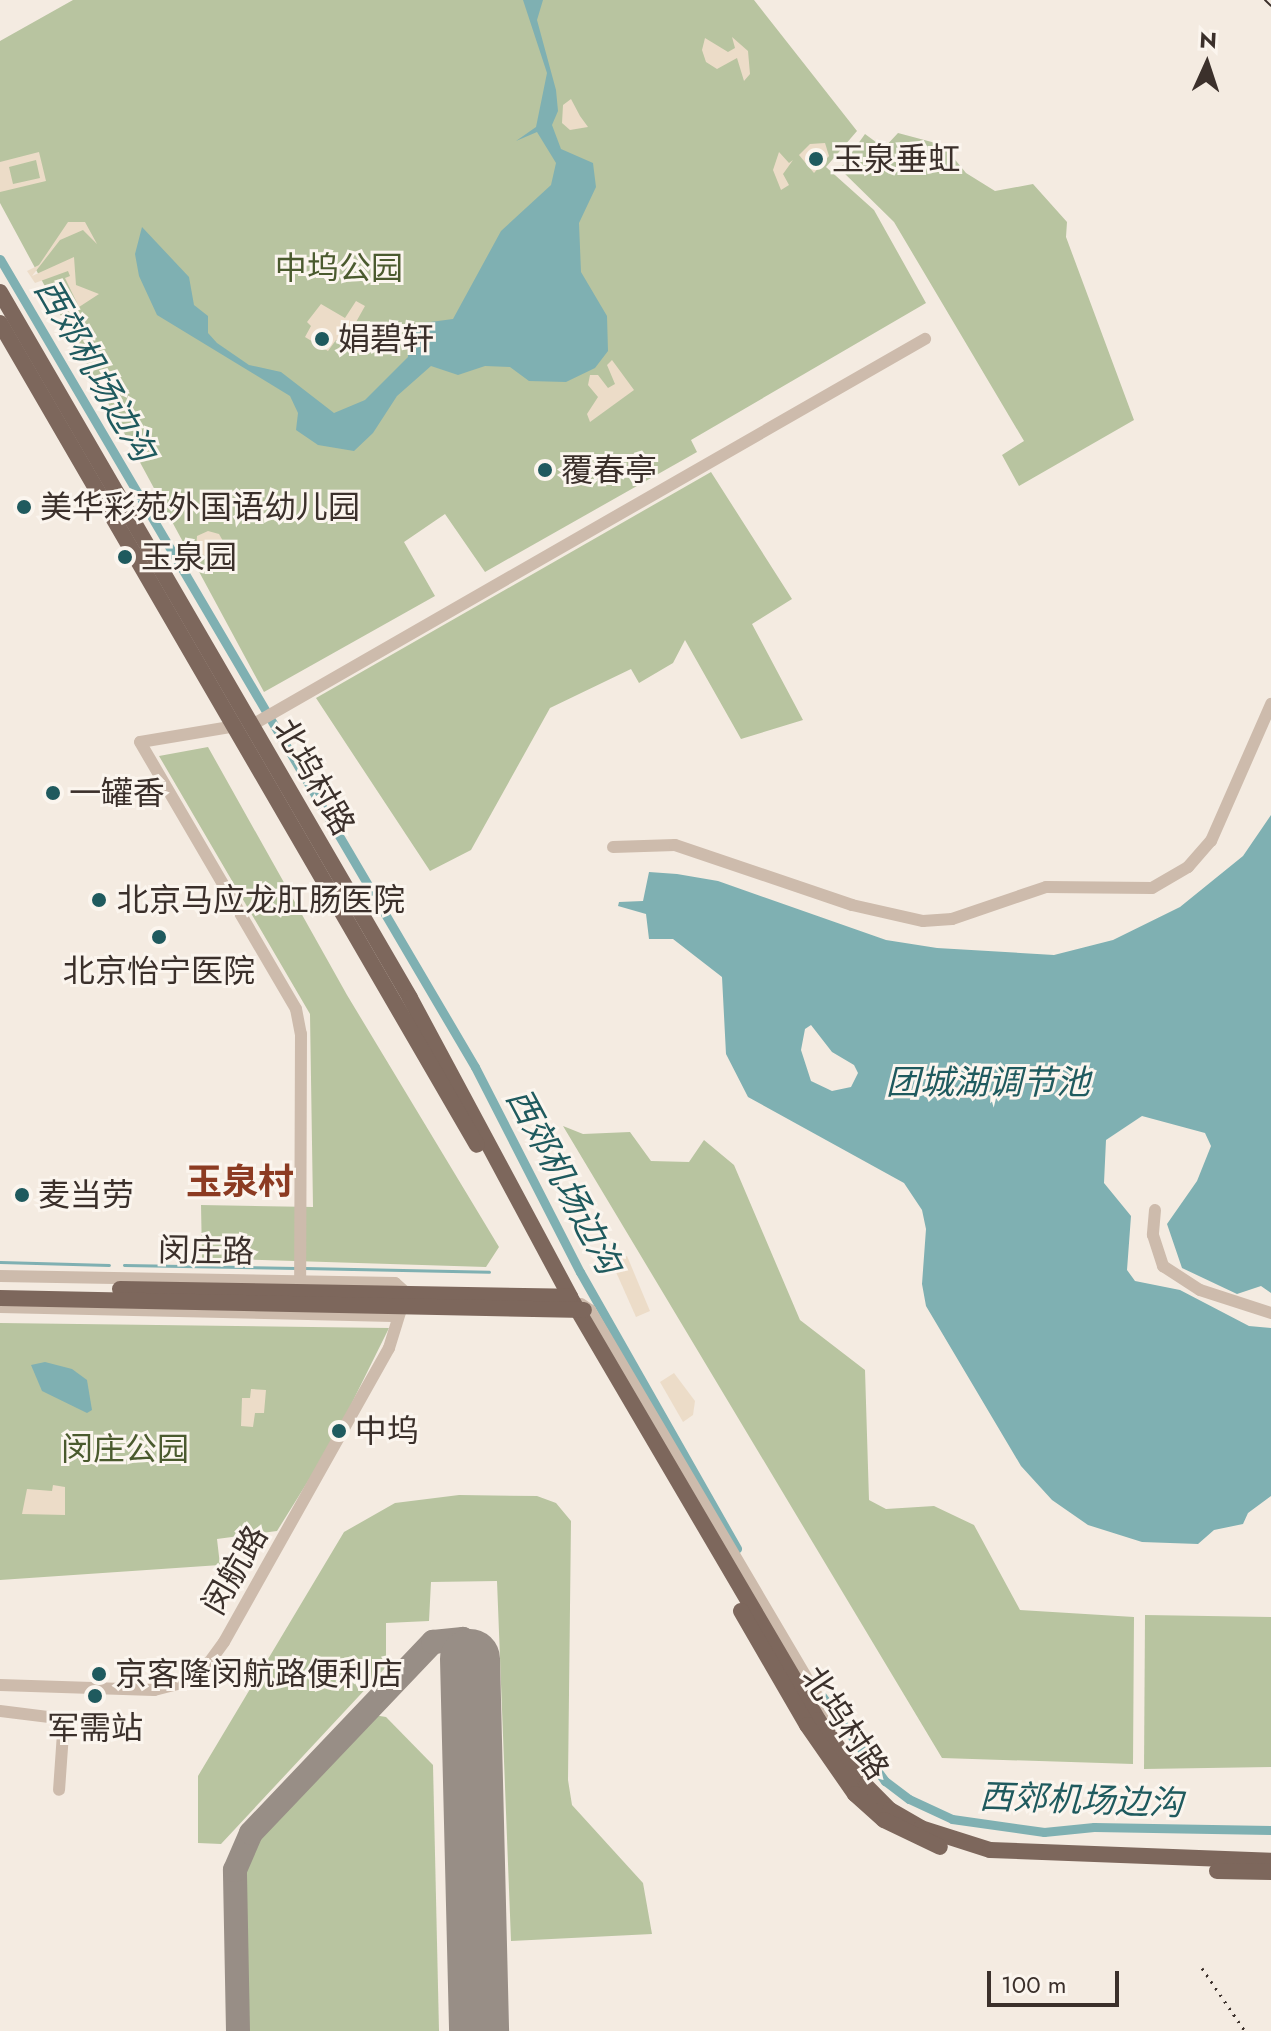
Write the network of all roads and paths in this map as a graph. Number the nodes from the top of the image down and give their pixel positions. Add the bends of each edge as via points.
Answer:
1 (0, 292) edge
2 (0, 323) edge
3 (925, 339) dead end
4 (1271, 704) edge
5 (258, 721) junction
6 (613, 847) dead end
7 (1155, 1210) dead end
8 (300, 1273) junction
9 (0, 1276) edge
10 (0, 1288) edge
11 (0, 1298) edge
12 (405, 1300) junction
13 (573, 1305) junction
14 (0, 1307) edge
15 (1271, 1313) edge
16 (0, 1685) edge
17 (0, 1711) edge
18 (59, 1790) dead end
19 (1271, 1861) edge
20 (1271, 1872) edge

1 - 5 main road, 北坞村路
2 - 5 main road, 北坞村路
3 - 5 street
4 - 6 street via 1211,841 1188,867 1152,888 1046,887 952,919 923,921 852,905 675,845
5 - 8 street via 140,742 296,1009 301,1034
5 - 13 main road, 北坞村路
7 - 15 street via 1153,1235 1163,1266 1200,1290
8 - 9 street, 闵庄路
8 - 12 street, 闵庄路 via 395,1283
10 - 12 main road, 闵庄路
11 - 12 main road, 闵庄路
12 - 13 main road, 闵庄路
12 - 14 street, 闵庄路 via 393,1316
12 - 16 street, 闵航路 via 389,1348 343,1432 224,1642 197,1679 154,1690
13 - 19 main road, 北坞村路 via 833,1744 890,1810 956,1842 1021,1853
13 - 20 main road, 北坞村路 via 807,1725 855,1794 884,1820 917,1838 989,1860
17 - 18 street via 64,1719

